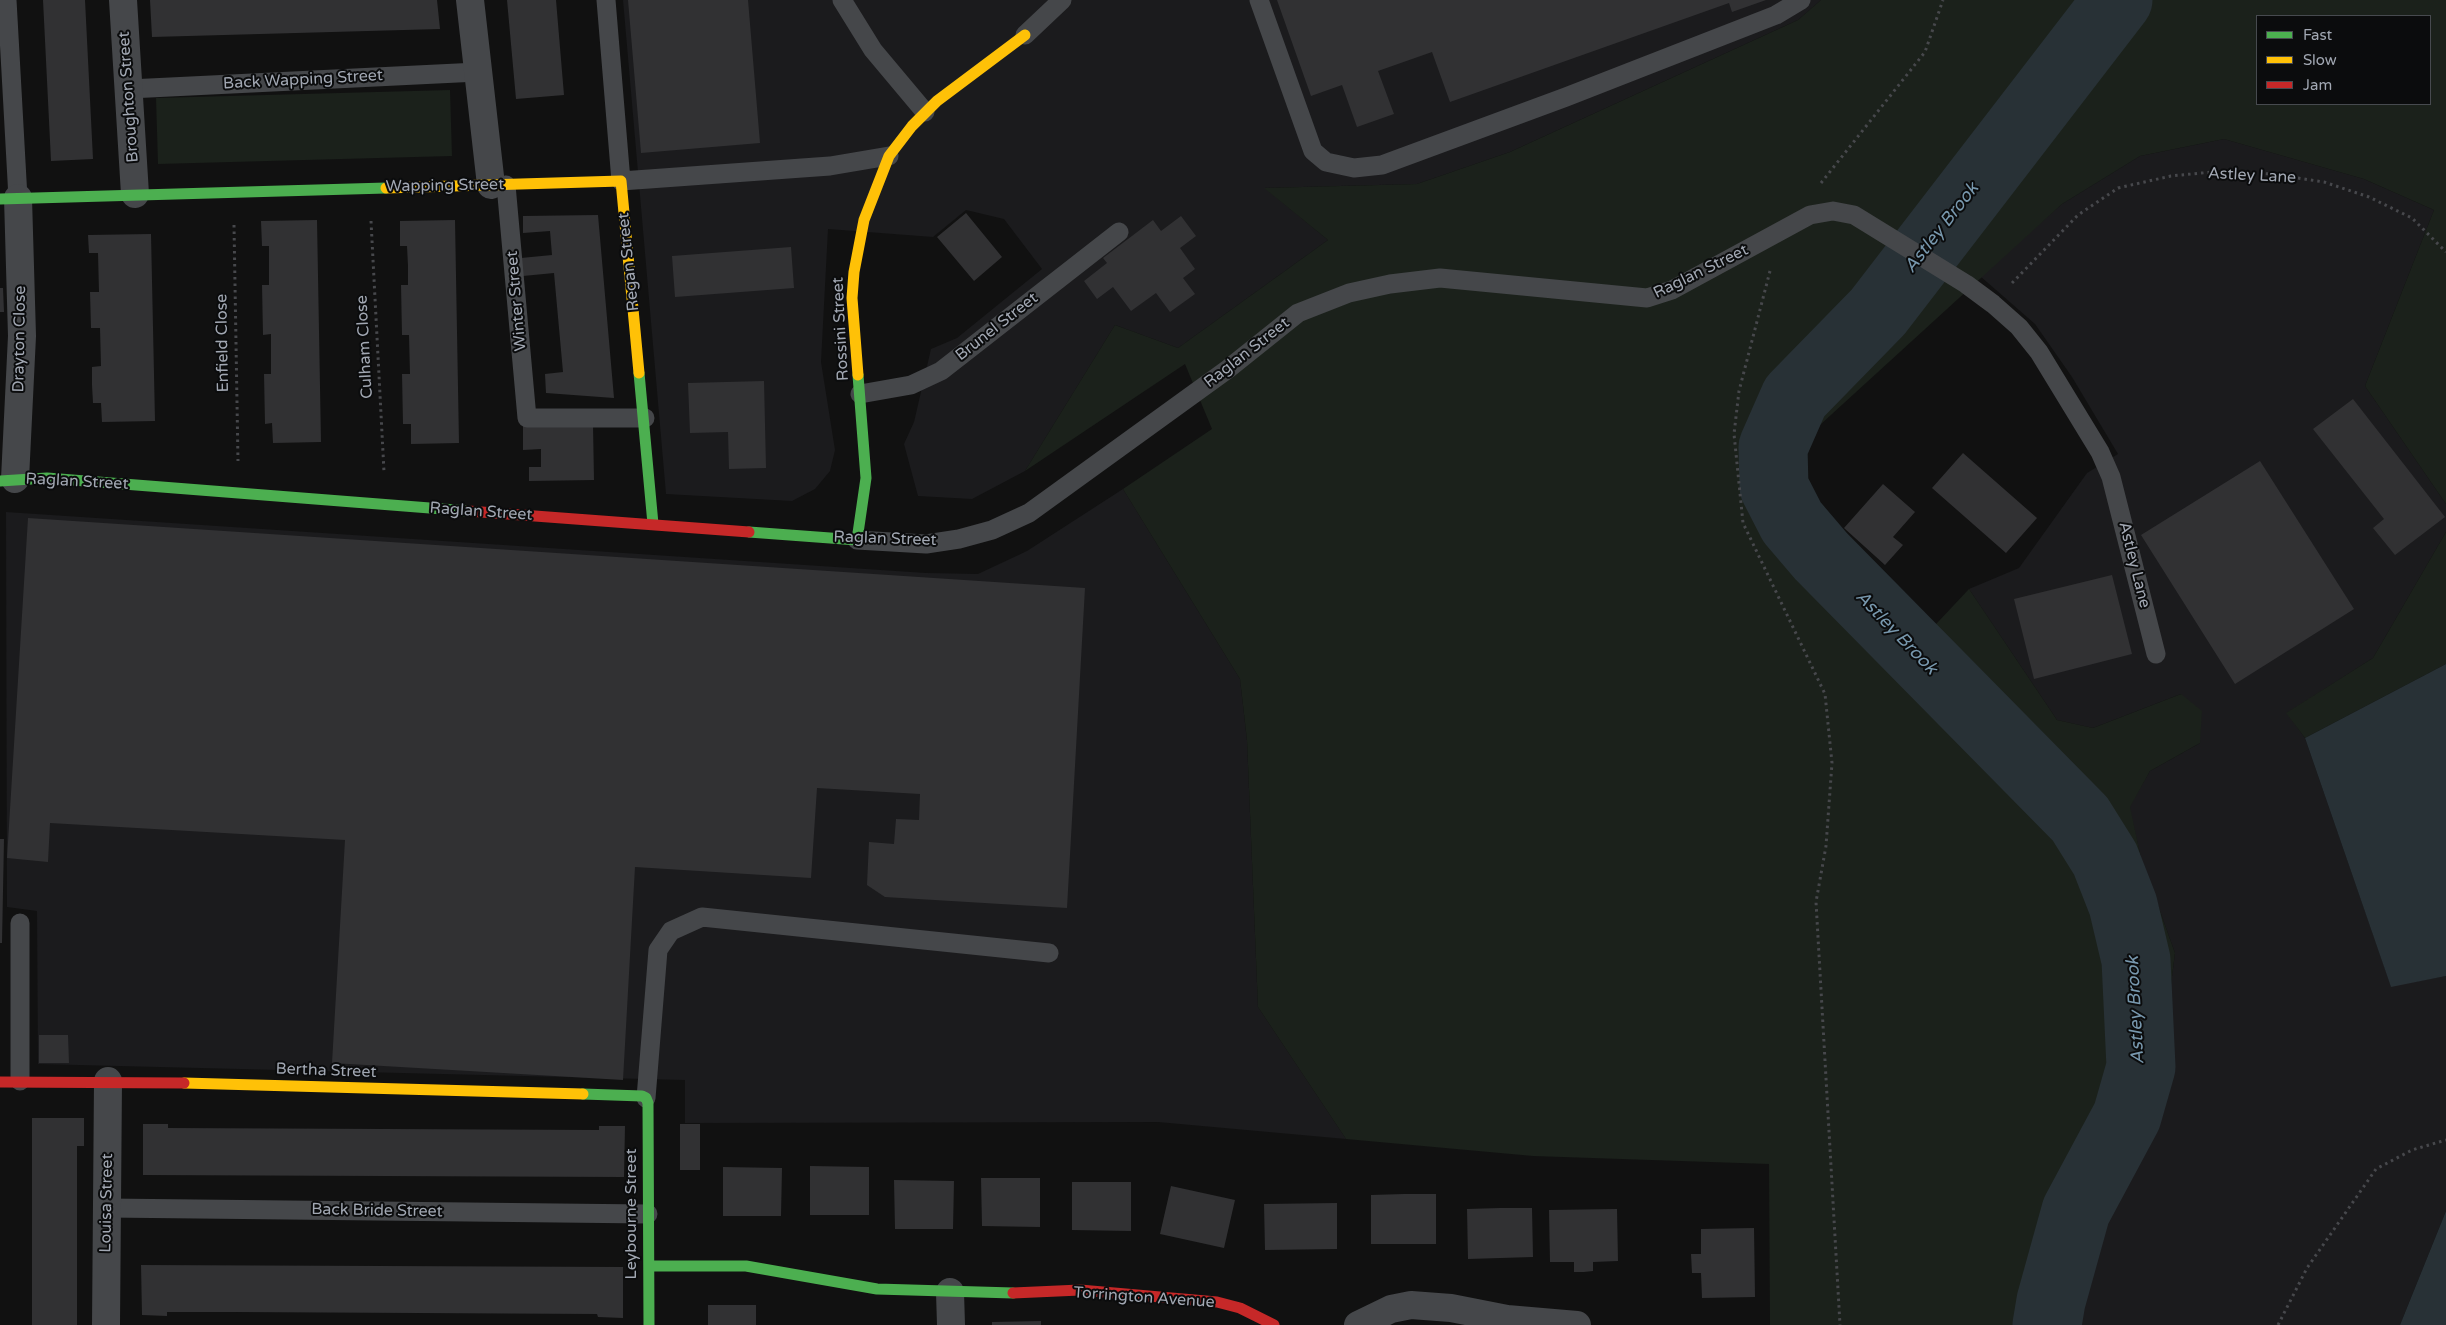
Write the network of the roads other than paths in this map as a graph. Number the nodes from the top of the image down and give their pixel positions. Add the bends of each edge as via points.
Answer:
1 (8, 0) edge
2 (123, 0) edge
3 (470, 0) edge
4 (606, 0) edge
5 (842, 0) edge
6 (1062, 0) edge
7 (1259, 0) edge
8 (1801, 0) edge
9 (1026, 35) joint
10 (478, 72) junction
11 (129, 89) junction
12 (925, 112) junction
13 (889, 156) junction
14 (622, 182) junction
15 (498, 185) junction
16 (136, 194) junction
17 (9, 199) edge
18 (1854, 215) joint
19 (1119, 232) dead end
20 (860, 394) junction
21 (645, 418) junction
22 (8, 480) edge
23 (653, 524) junction
24 (857, 540) junction
25 (2156, 654) dead end
26 (20, 923) dead end
27 (1048, 954) dead end
28 (20, 1081) junction
29 (108, 1081) junction
30 (0, 1082) edge
31 (647, 1100) junction
32 (107, 1208) junction
33 (648, 1214) junction
34 (648, 1266) junction
35 (950, 1292) junction
36 (1545, 1324) edge
37 (106, 1325) edge
38 (649, 1325) edge
39 (951, 1325) edge
40 (1274, 1325) edge
41 (1358, 1325) edge
42 (1577, 1325) edge

1 - 17 lane
2 - 11 street, Broughton Street
3 - 10 street, Winter Street
4 - 14 lane, Regan Street
5 - 12 lane via 873,50
6 - 9 lane
7 - 8 lane via 1313,151 1326,162 1354,168 1382,165 1557,100 1776,14
9 - 12 street, Rossini Street
10 - 11 lane, Back Wapping Street
10 - 15 street, Winter Street
11 - 16 street, Broughton Street
12 - 13 street, Rossini Street
13 - 14 lane, Wapping Street via 830,166
13 - 20 street, Rossini Street via 864,220 854,272 852,298
14 - 15 street, Wapping Street
14 - 21 street, Regan Street
15 - 16 street, Wapping Street
15 - 21 lane, Winter Street via 527,418
16 - 17 street, Wapping Street
17 - 22 street, Drayton Close via 22,336
18 - 24 lane, Raglan Street via 1833,211 1810,215 1672,290 1647,298 1440,278 1349,293 1298,313 1228,369 1029,513 992,530 959,539 926,544
18 - 25 lane, Astley Lane via 1966,284 2019,327 2040,352 2100,452 2111,477
19 - 20 lane, Brunel Street via 941,370 911,385
20 - 24 street, Rossini Street via 866,478
21 - 23 street, Regan Street
22 - 23 street, Raglan Street via 47,478
23 - 24 street, Raglan Street
26 - 28 lane
27 - 31 lane via 702,917 671,931 658,950
28 - 29 street, Bertha Street
28 - 30 street, Bertha Street
29 - 31 street, Bertha Street via 642,1096
29 - 32 street, Louisa Street
31 - 33 street, Leybourne Street
32 - 33 lane, Back Bride Street
32 - 37 street, Louisa Street
33 - 34 street, Leybourne Street
34 - 35 street, Torrington Avenue via 746,1266 854,1286
34 - 38 street, Leybourne Street
35 - 39 street
35 - 40 street, Torrington Avenue via 1031,1294 1080,1290 1217,1302 1240,1308
36 - 41 street via 1451,1308 1411,1305 1391,1309
36 - 42 street

